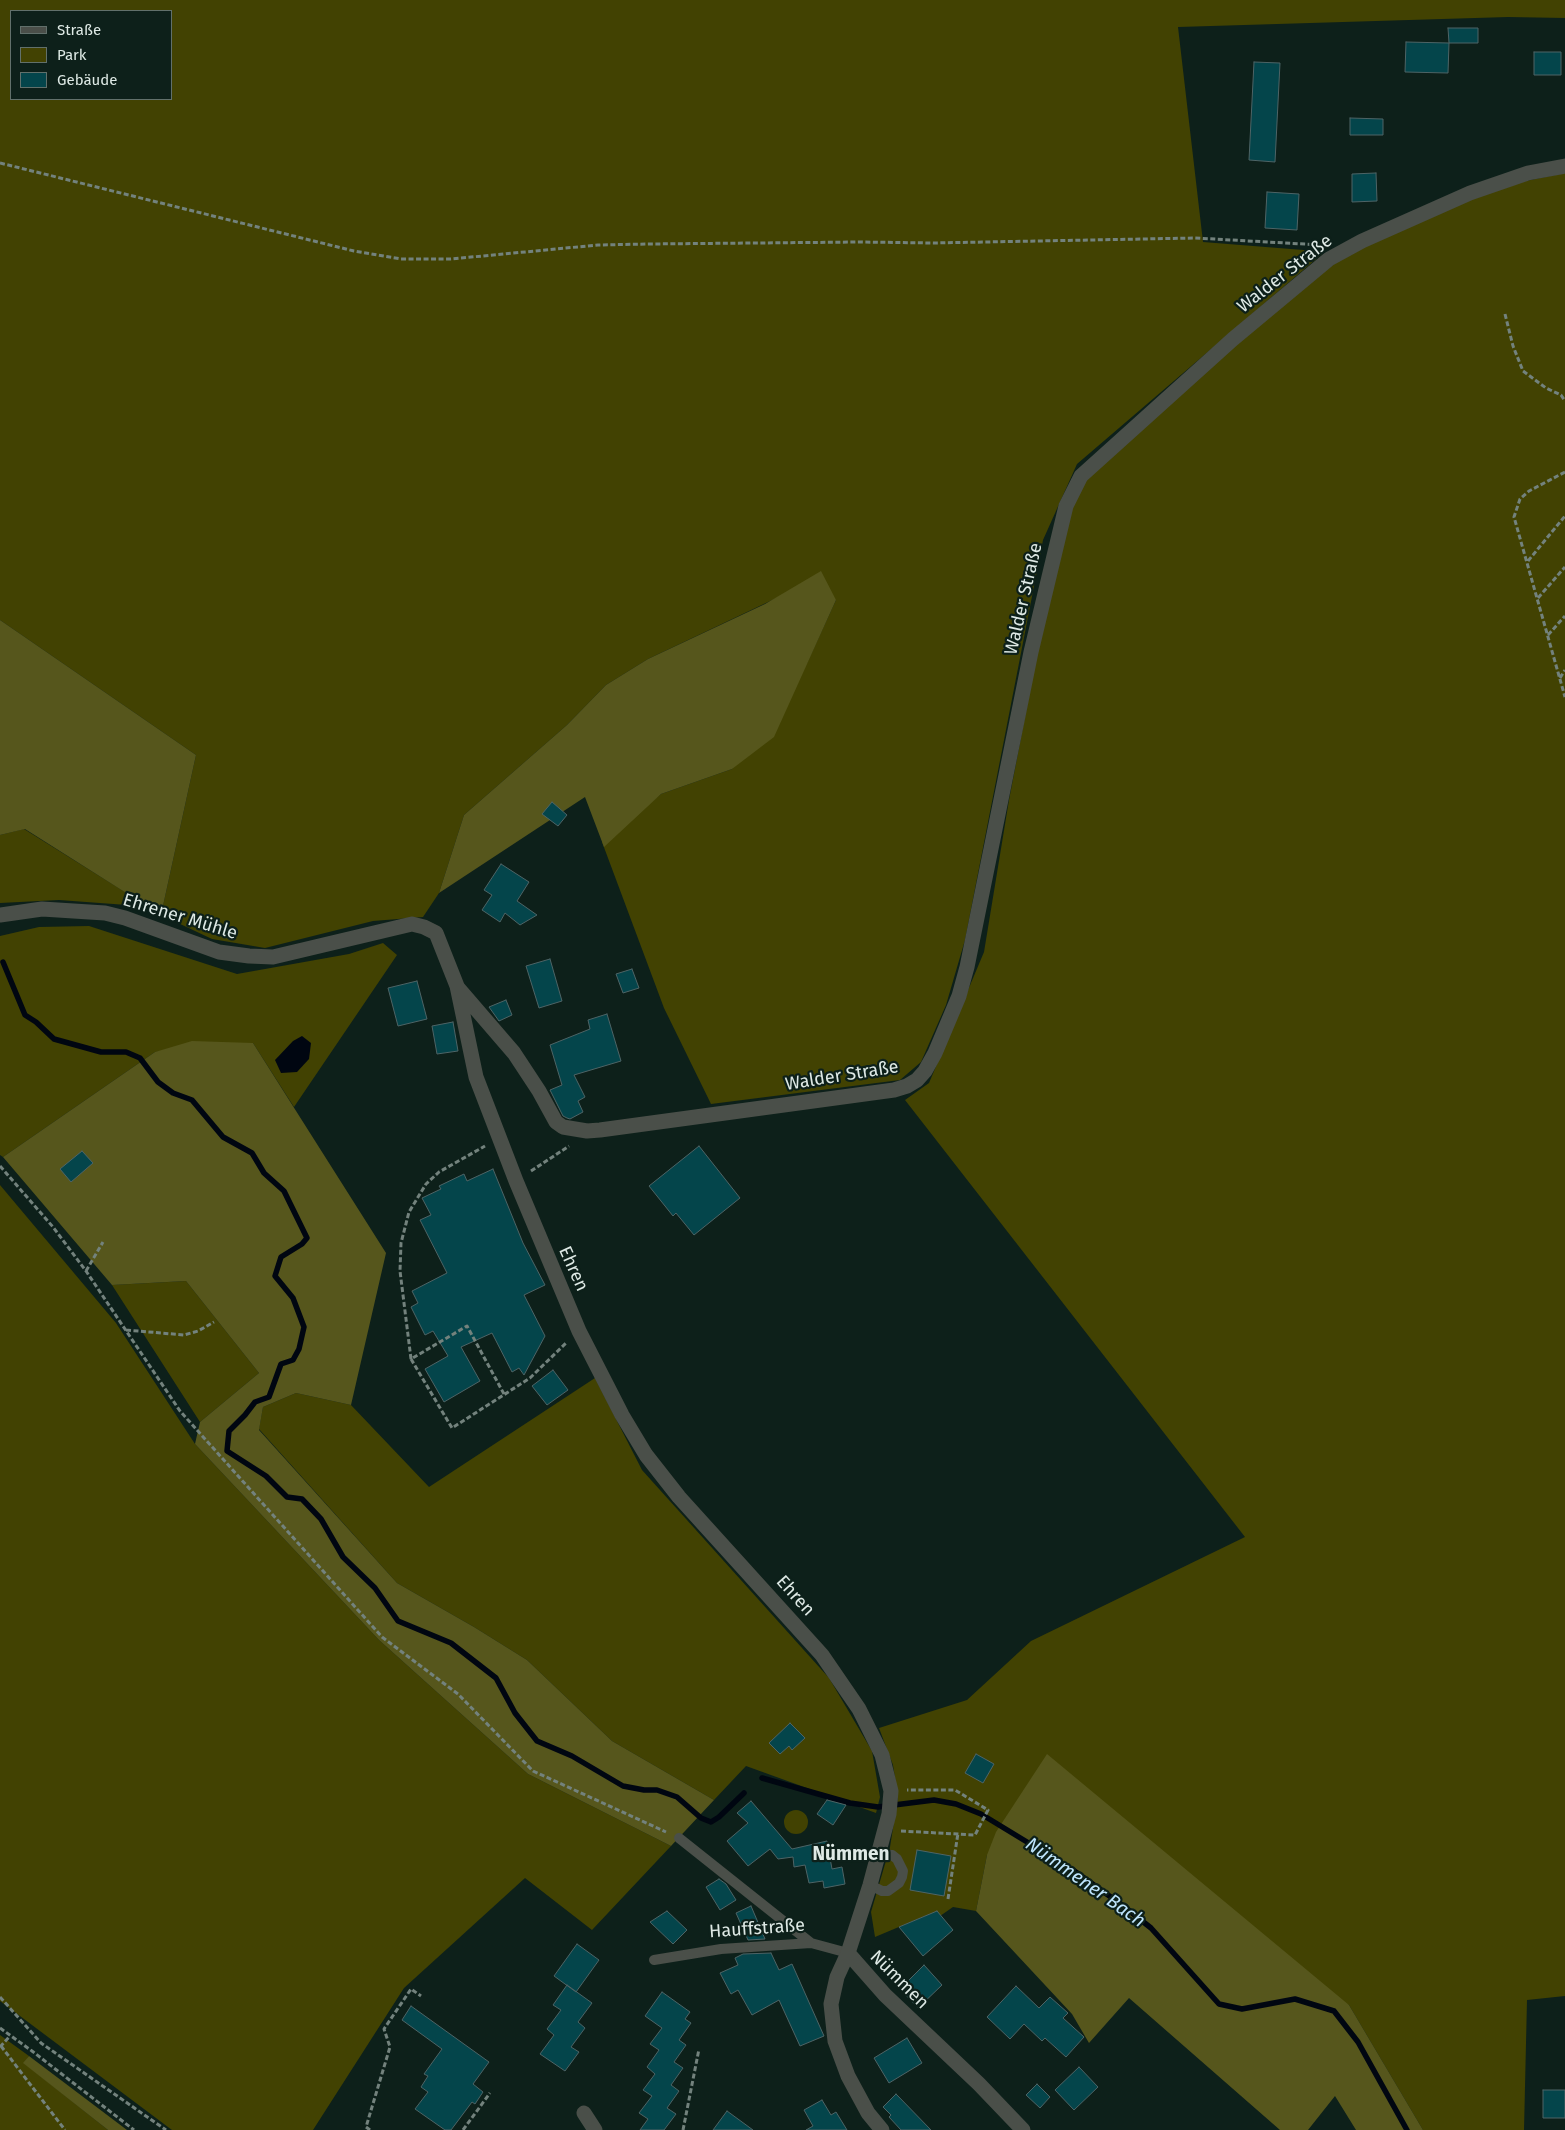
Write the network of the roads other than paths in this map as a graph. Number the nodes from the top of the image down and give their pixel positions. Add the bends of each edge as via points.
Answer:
1 (1565, 166) edge
2 (0, 915) edge
3 (458, 986) junction
4 (891, 1793) joint
5 (679, 1838) road end
6 (880, 1854) junction
7 (870, 1885) junction
8 (812, 1943) junction
9 (848, 1953) junction
10 (654, 1960) dead end
11 (584, 2113) dead end
12 (595, 2130) edge
13 (882, 2130) edge
14 (1023, 2130) edge

1 - 3 street, Walder Straße via 1528,173 1470,192 1341,251 1218,352 1081,476 1072,491 1058,533 968,968 935,1054 925,1071 907,1086 587,1131 564,1127 556,1122 514,1053
2 - 3 street, Ehrener Mühle via 42,909 105,913 219,952 273,957 412,924 436,933
3 - 4 street, Ehren via 476,1077 580,1331 622,1415 646,1455 679,1497 822,1655 874,1738 882,1755
4 - 6 street, Nümmen
5 - 8 lane
6 - 7 street, Nümmen
6 - 7 lane via 897,1859 903,1871 902,1878 888,1891
7 - 9 street, Nümmen
8 - 9 lane, Hauffstraße
8 - 10 lane, Hauffstraße via 721,1949
9 - 13 street via 832,1994 835,2041 848,2076 868,2113
9 - 14 street, Nümmen via 885,1995
11 - 12 street

